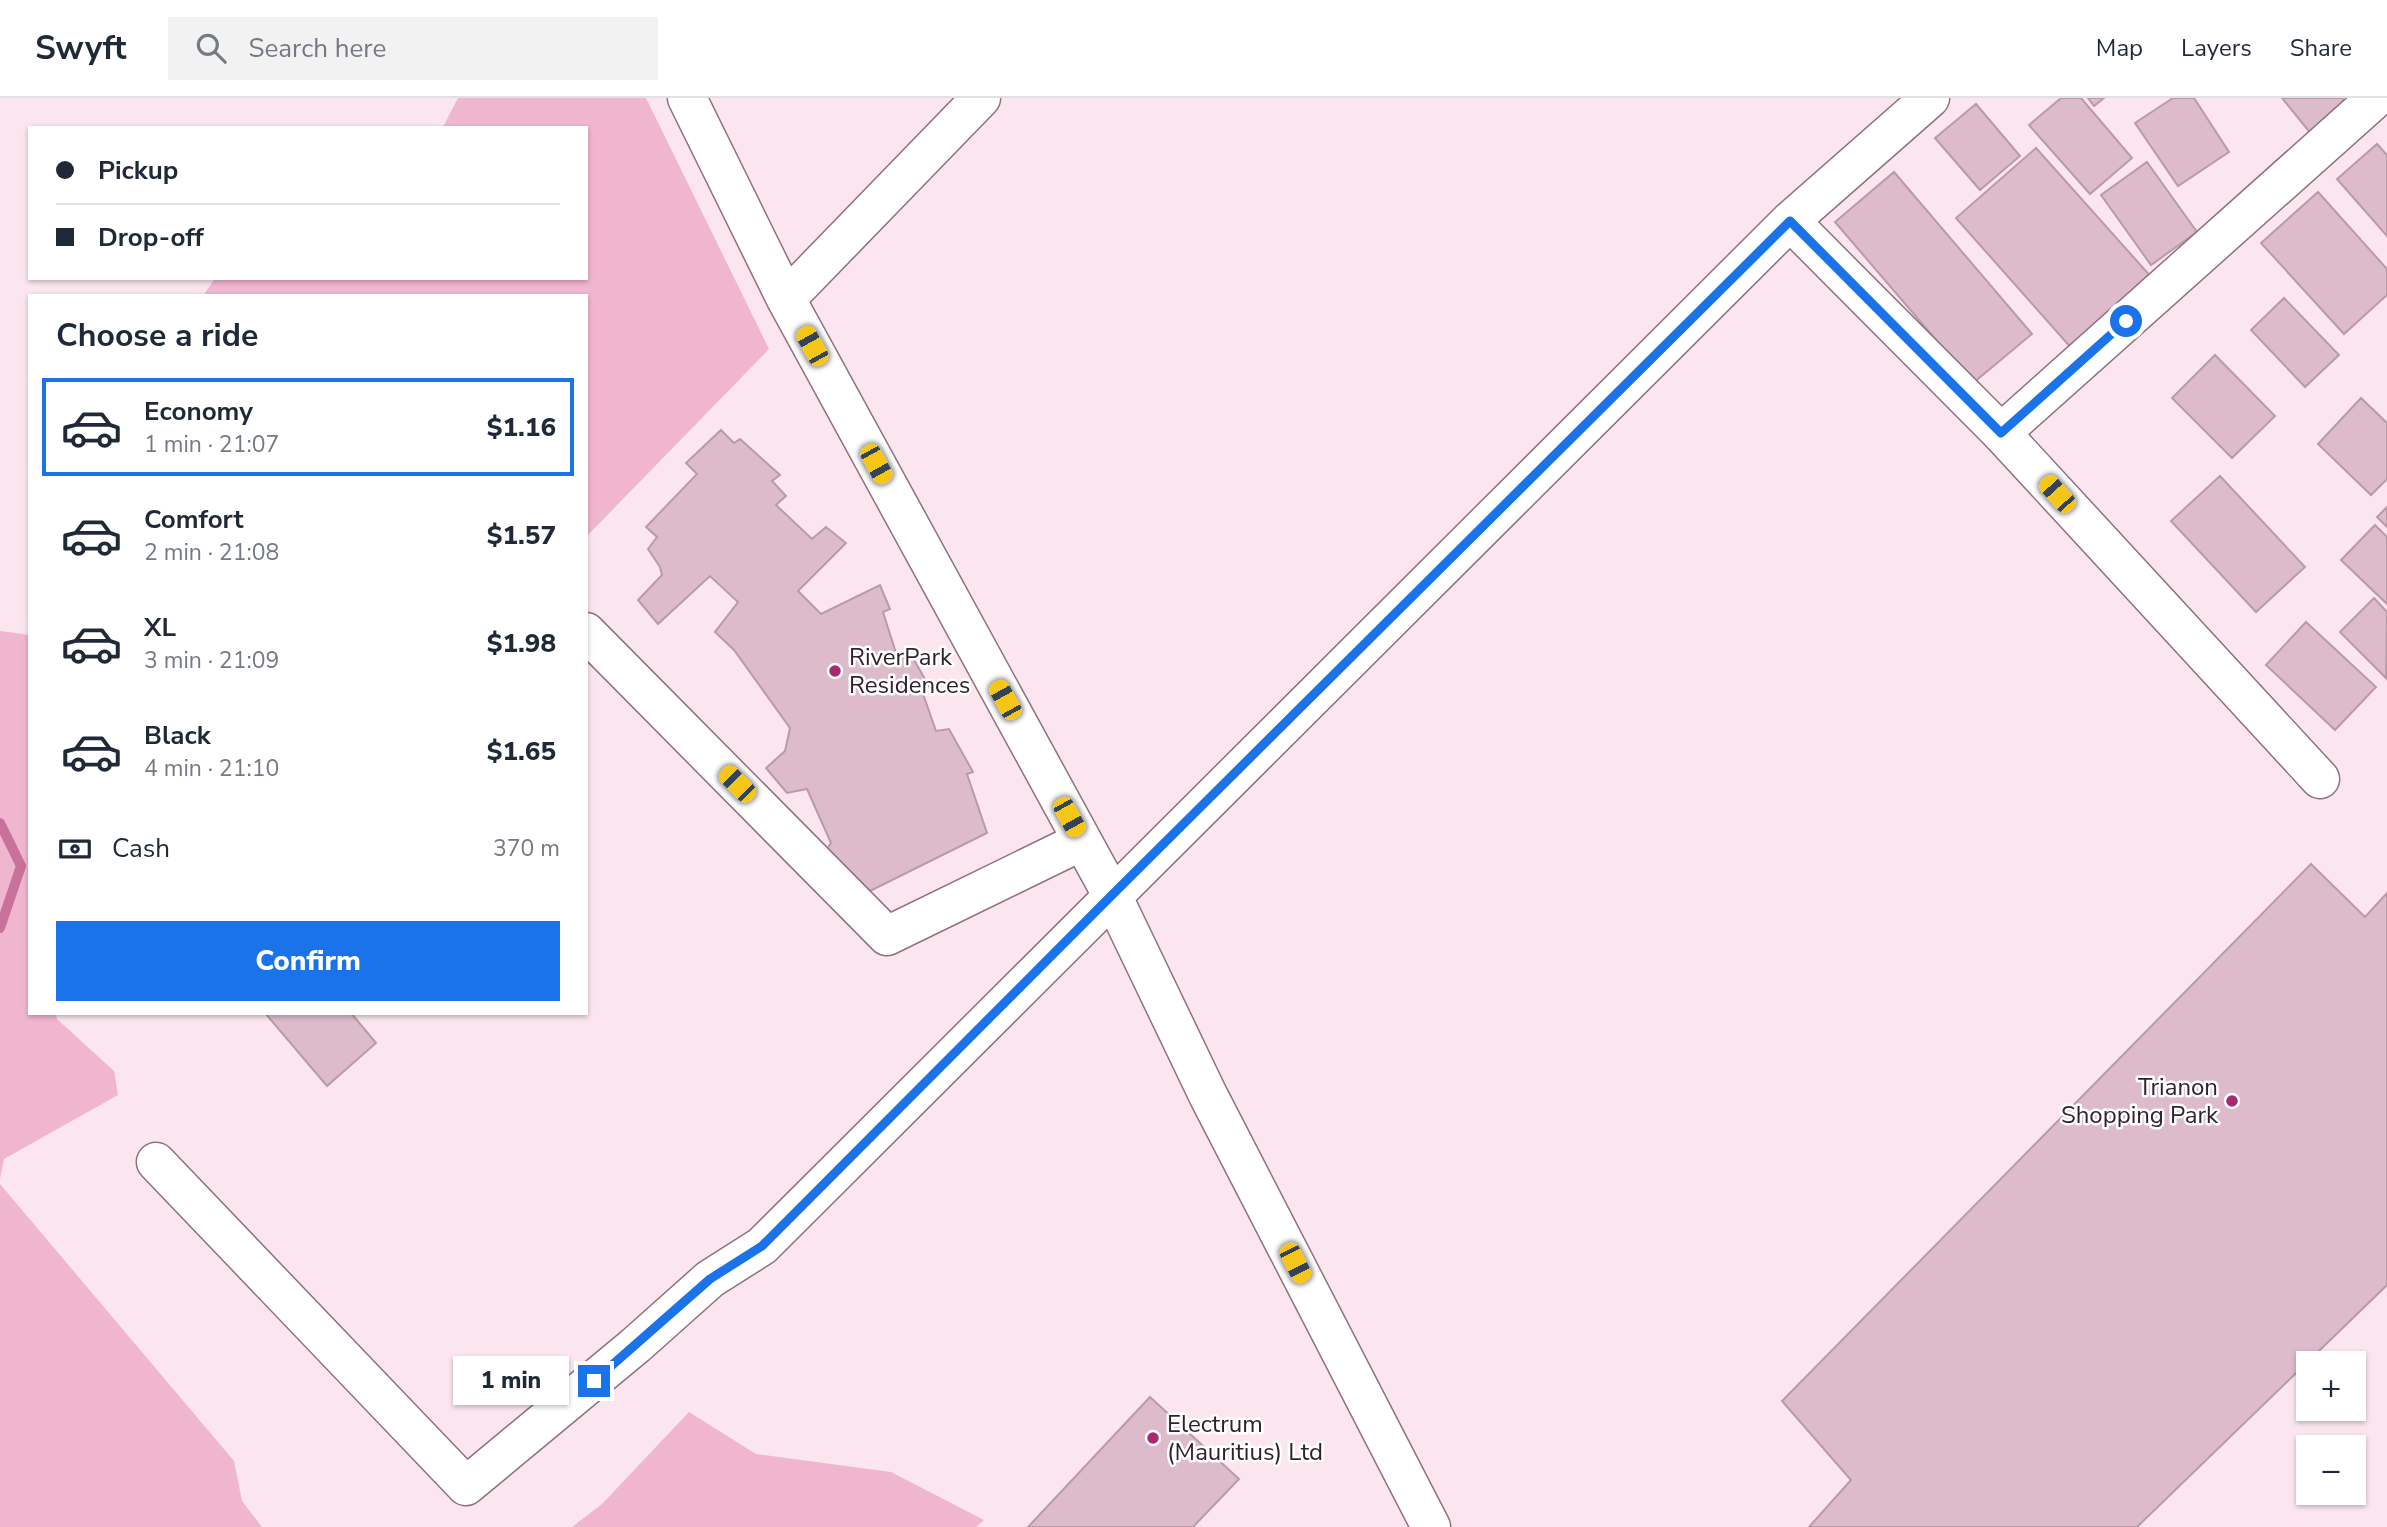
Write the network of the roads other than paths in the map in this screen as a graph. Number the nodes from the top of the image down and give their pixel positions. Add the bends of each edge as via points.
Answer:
1 (687, 98) edge
2 (981, 98) edge
3 (1930, 98) edge
4 (2376, 98) edge
5 (1790, 221) junction
6 (786, 299) junction
7 (2001, 433) junction
8 (588, 634) edge
9 (2320, 779) dead end
10 (1082, 841) junction
11 (1112, 895) junction
12 (156, 1162) dead end
13 (1431, 1527) edge

1 - 6 street
2 - 6 street
3 - 5 street
4 - 7 street
5 - 7 street
5 - 11 street
6 - 10 street
7 - 9 street
8 - 10 street via 887,936
10 - 11 street
11 - 12 street via 762,1246 710,1279 466,1486
11 - 13 street via 1208,1095

